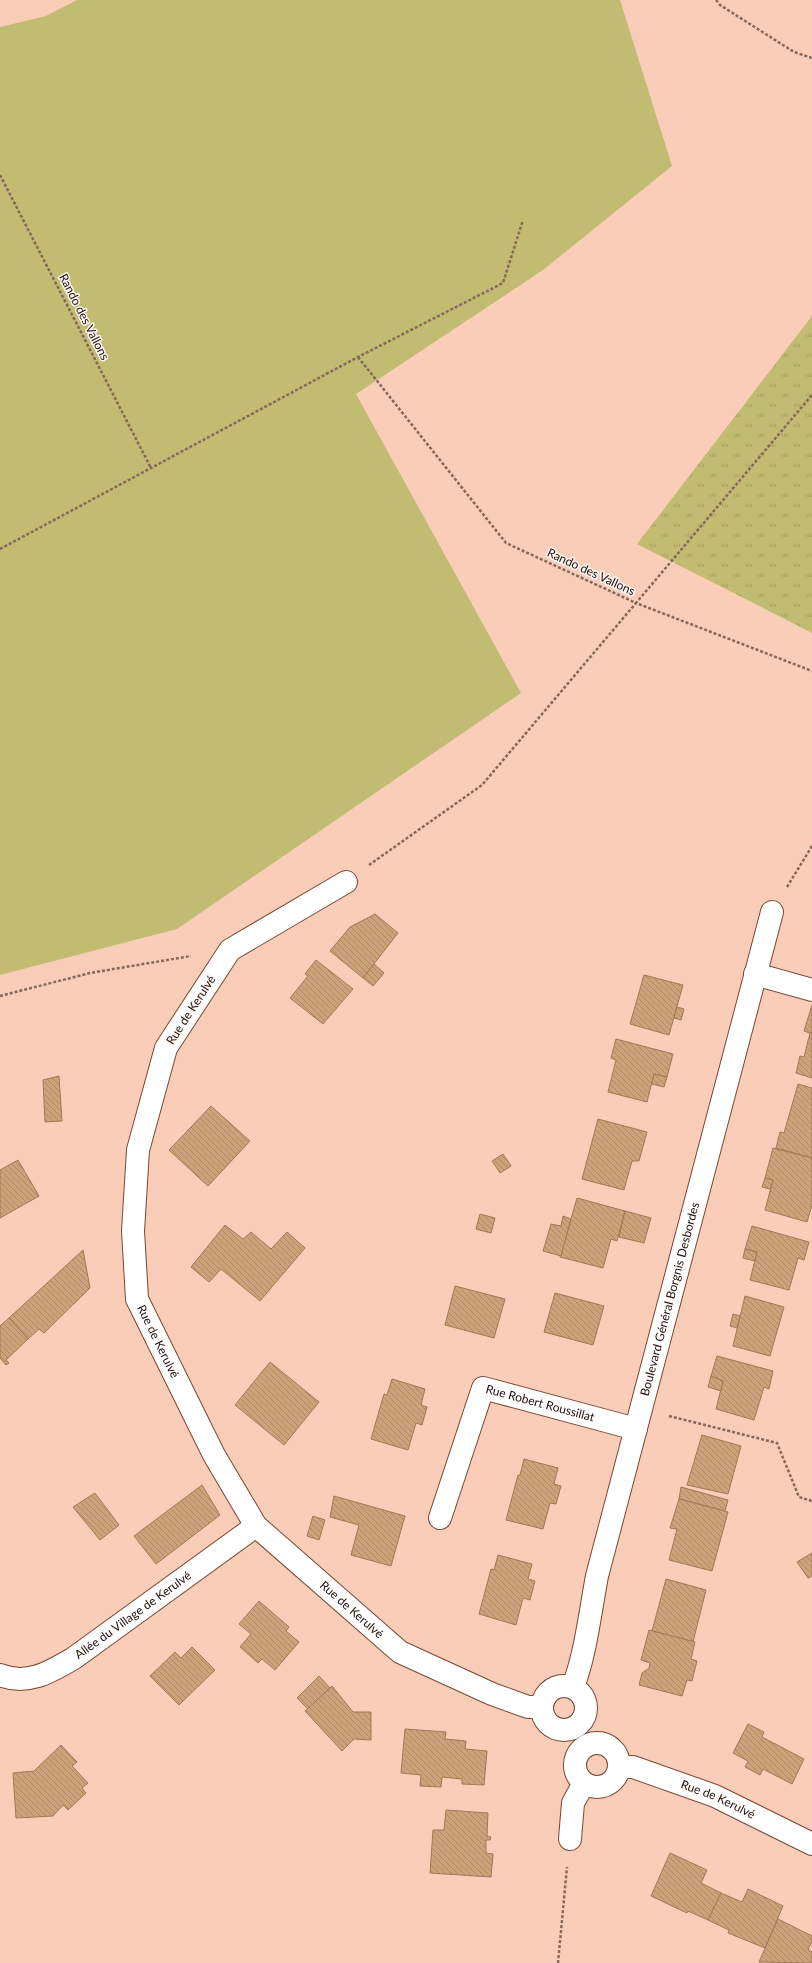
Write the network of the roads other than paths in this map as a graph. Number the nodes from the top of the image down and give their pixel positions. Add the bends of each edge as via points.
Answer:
1 (346, 882) road end
2 (772, 912) road end
3 (756, 974) junction
4 (812, 990) edge
5 (638, 1419) junction
6 (440, 1518) dead end
7 (256, 1526) junction
8 (0, 1675) edge
9 (580, 1695) junction
10 (546, 1716) junction
11 (617, 1760) junction
12 (580, 1777) junction
13 (570, 1839) road end
14 (812, 1844) edge

1 - 7 street, Rue de Kerulvé via 230,950 166,1048 138,1150 133,1231 137,1298 214,1455
2 - 3 street, Boulevard Général Borgnis Desbordes
3 - 4 street
3 - 5 street, Boulevard Général Borgnis Desbordes
5 - 6 street, Rue Robert Roussillat via 483,1388
5 - 9 street, Boulevard Général Borgnis Desbordes via 597,1576 578,1674
7 - 8 street, Allée du Village de Kerulvé via 74,1658 44,1676 12,1680
7 - 10 street, Rue de Kerulvé via 400,1652
9 - 10 street via 559,1686 552,1689 546,1694
9 - 10 street via 585,1716 576,1727 563,1730
9 - 11 street
10 - 12 street
11 - 12 street via 614,1779 608,1784 595,1787
11 - 12 street via 612,1748 598,1742 584,1746 575,1757
11 - 14 street, Rue de Kerulvé via 715,1796
12 - 13 street via 573,1803

